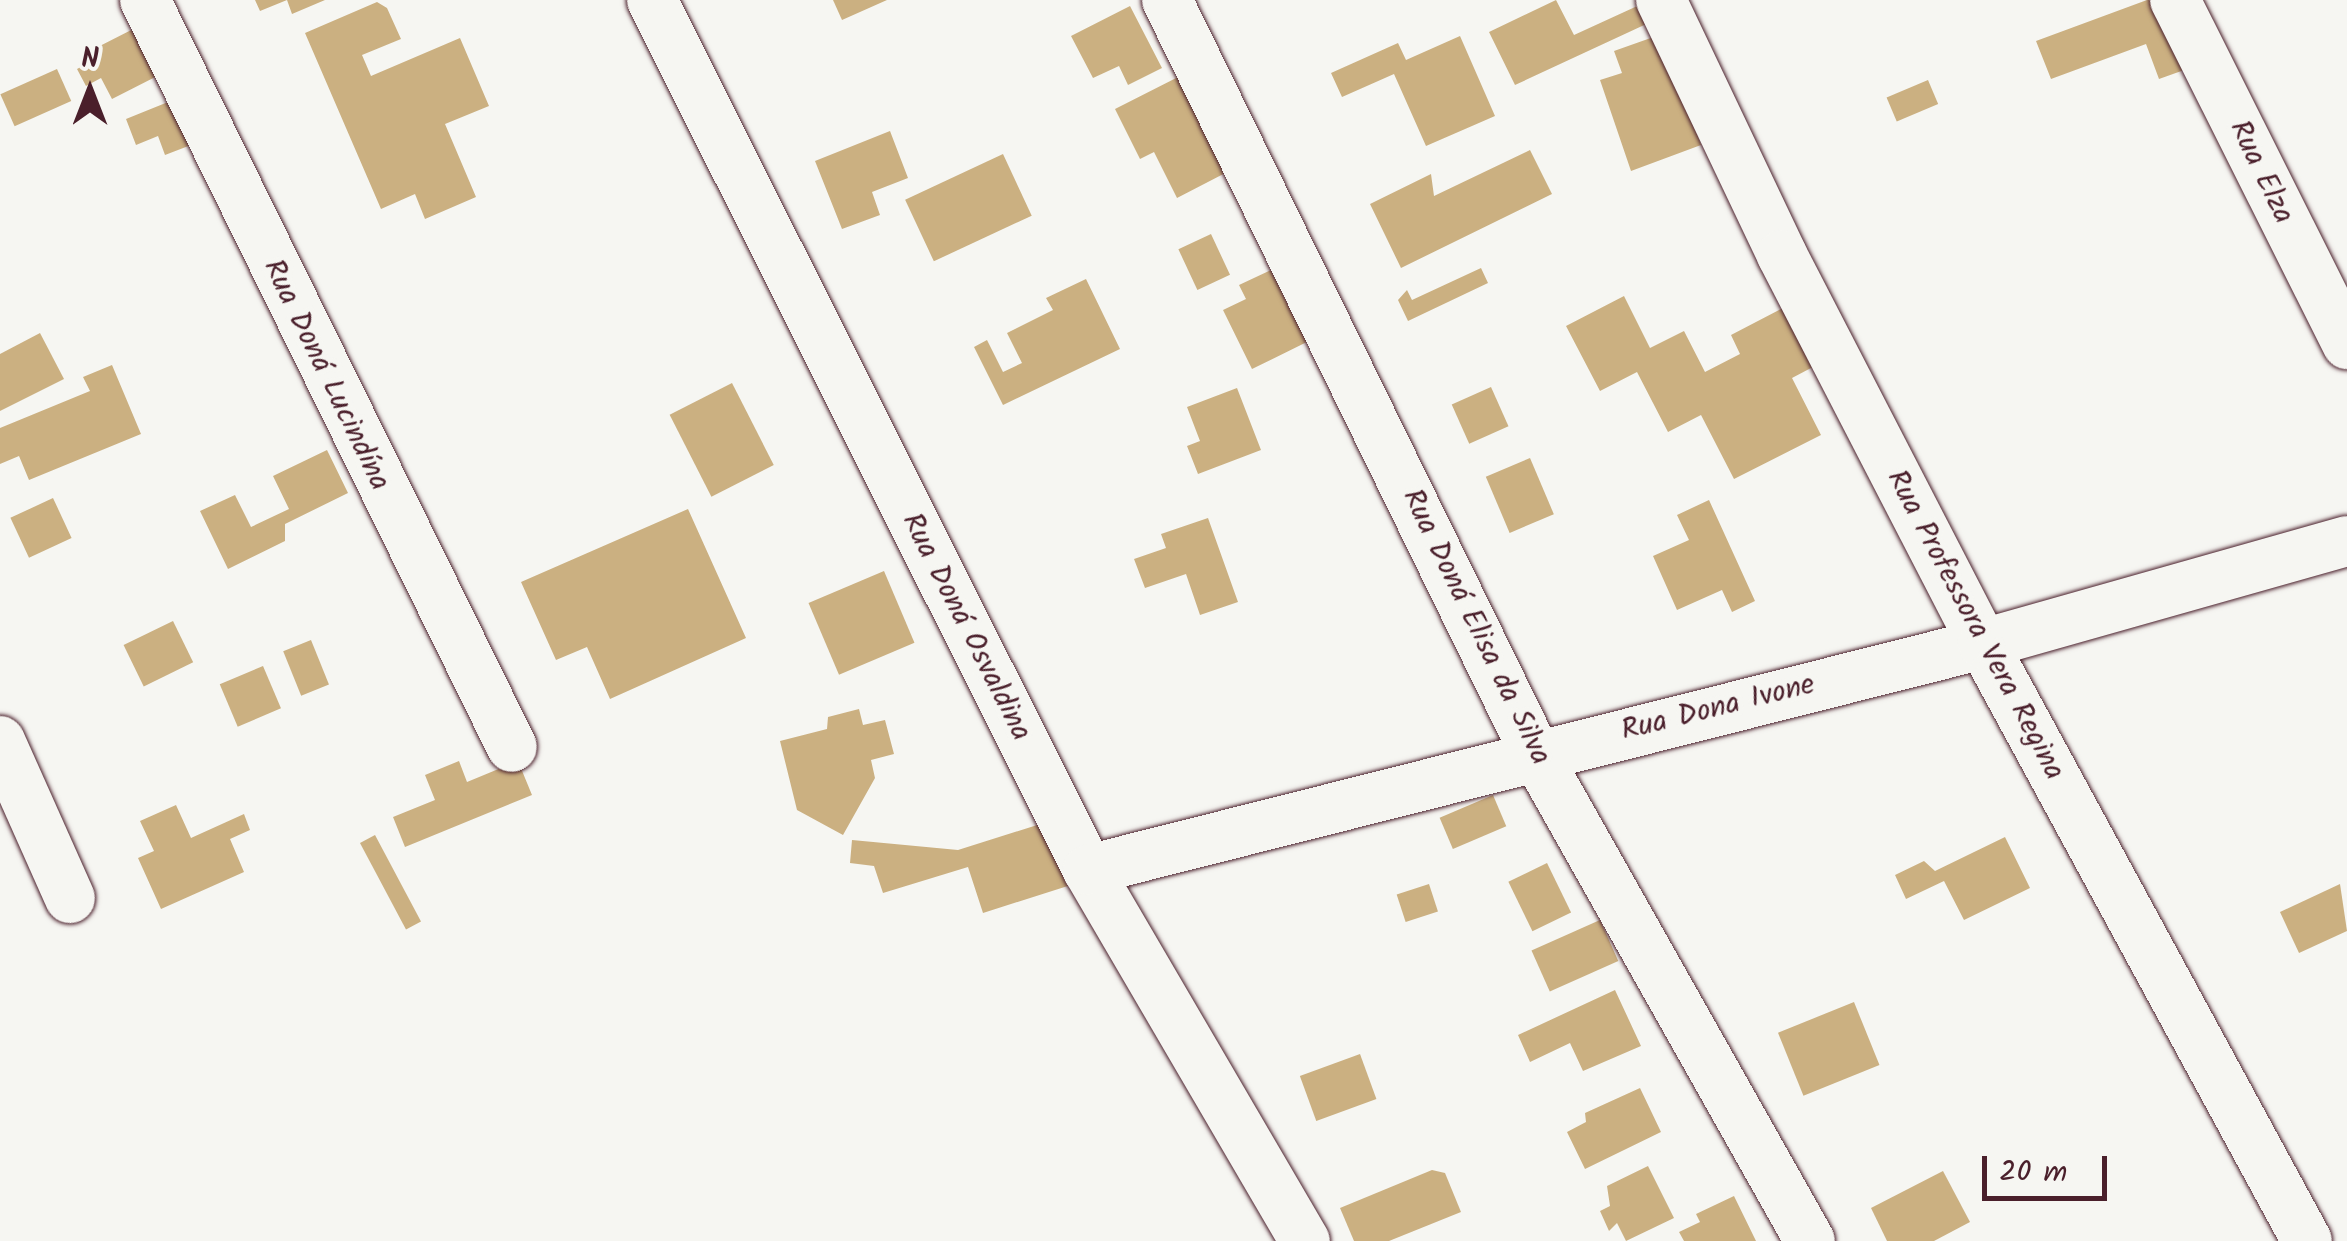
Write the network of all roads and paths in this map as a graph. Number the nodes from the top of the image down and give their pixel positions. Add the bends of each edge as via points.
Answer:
1 (145, 0) edge
2 (652, 0) edge
3 (1166, 0) edge
4 (1660, 0) edge
5 (2175, 0) edge
6 (2347, 344) edge
7 (2347, 541) edge
8 (1983, 644) junction
9 (0, 741) edge
10 (512, 747) dead end
11 (1535, 753) junction
12 (1088, 870) junction
13 (70, 898) dead end
14 (1305, 1241) edge
15 (1810, 1241) edge
16 (2307, 1241) edge

1 - 10 street, Rua Doná Lucindína
2 - 12 street, Rua Doná Osvaldina
3 - 11 street, Rua Doná Elisa da Silva
4 - 8 street, Rua Professora Vera Regina via 1782,255
5 - 6 street, Rua Elza
7 - 8 street, Rua Dona Ivone
8 - 11 street, Rua Dona Ivone
8 - 16 street, Rua Professora Vera Regina
9 - 13 street
11 - 12 street, Rua Dona Ivone
11 - 15 street, Rua Doná Elisa da Silva
12 - 14 street, Rua Doná Osvaldina

